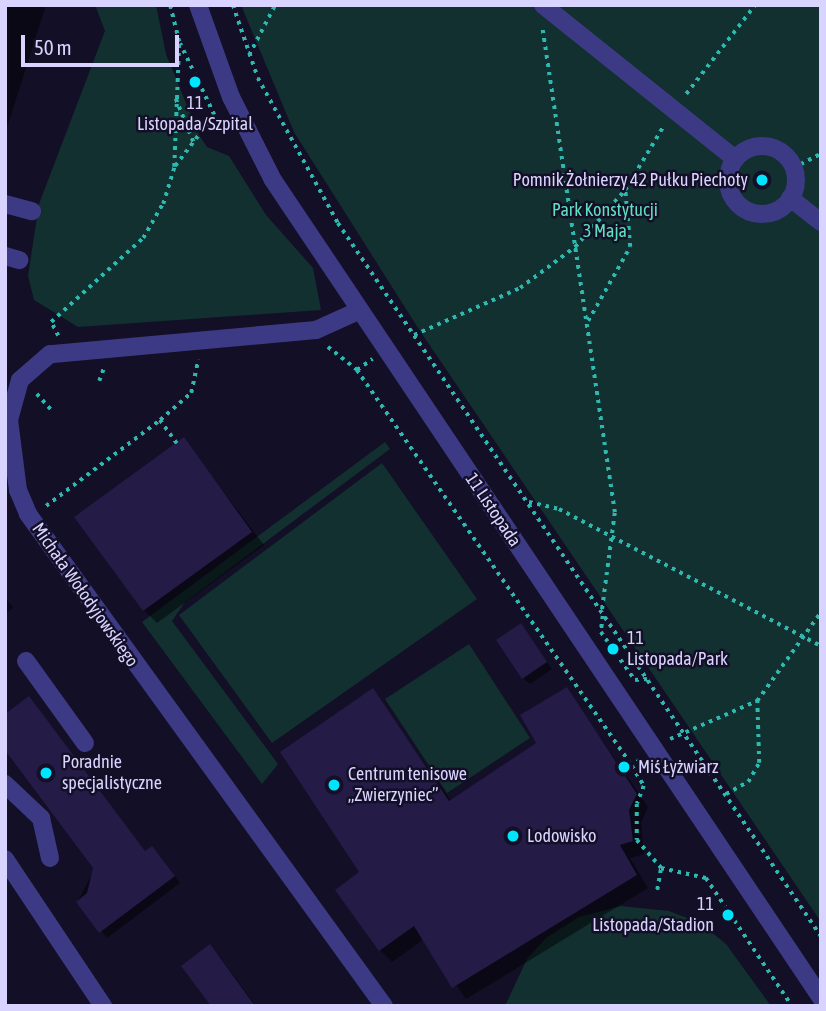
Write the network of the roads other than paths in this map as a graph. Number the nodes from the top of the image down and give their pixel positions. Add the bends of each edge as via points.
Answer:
1 (198, 5) edge
2 (542, 12) edge
3 (735, 159) junction
4 (790, 198) junction
5 (5, 204) edge
6 (32, 211) dead end
7 (815, 217) edge
8 (358, 311) junction
9 (26, 661) dead end
10 (85, 743) dead end
11 (5, 784) edge
12 (50, 858) dead end
13 (7, 864) edge
14 (821, 998) edge
15 (103, 1006) edge
16 (384, 1006) edge

1 - 8 street, 11 Listopada via 252,142
2 - 3 street
3 - 4 street via 767,146 793,168
3 - 4 street via 728,183 739,205 763,213
4 - 7 street
5 - 6 street
8 - 14 street, 11 Listopada
8 - 16 street, Michała Wołodyjowskiego via 316,330 65,350 39,359 20,380 9,420 18,490 28,514
9 - 10 street
11 - 12 street via 41,818
13 - 15 street

